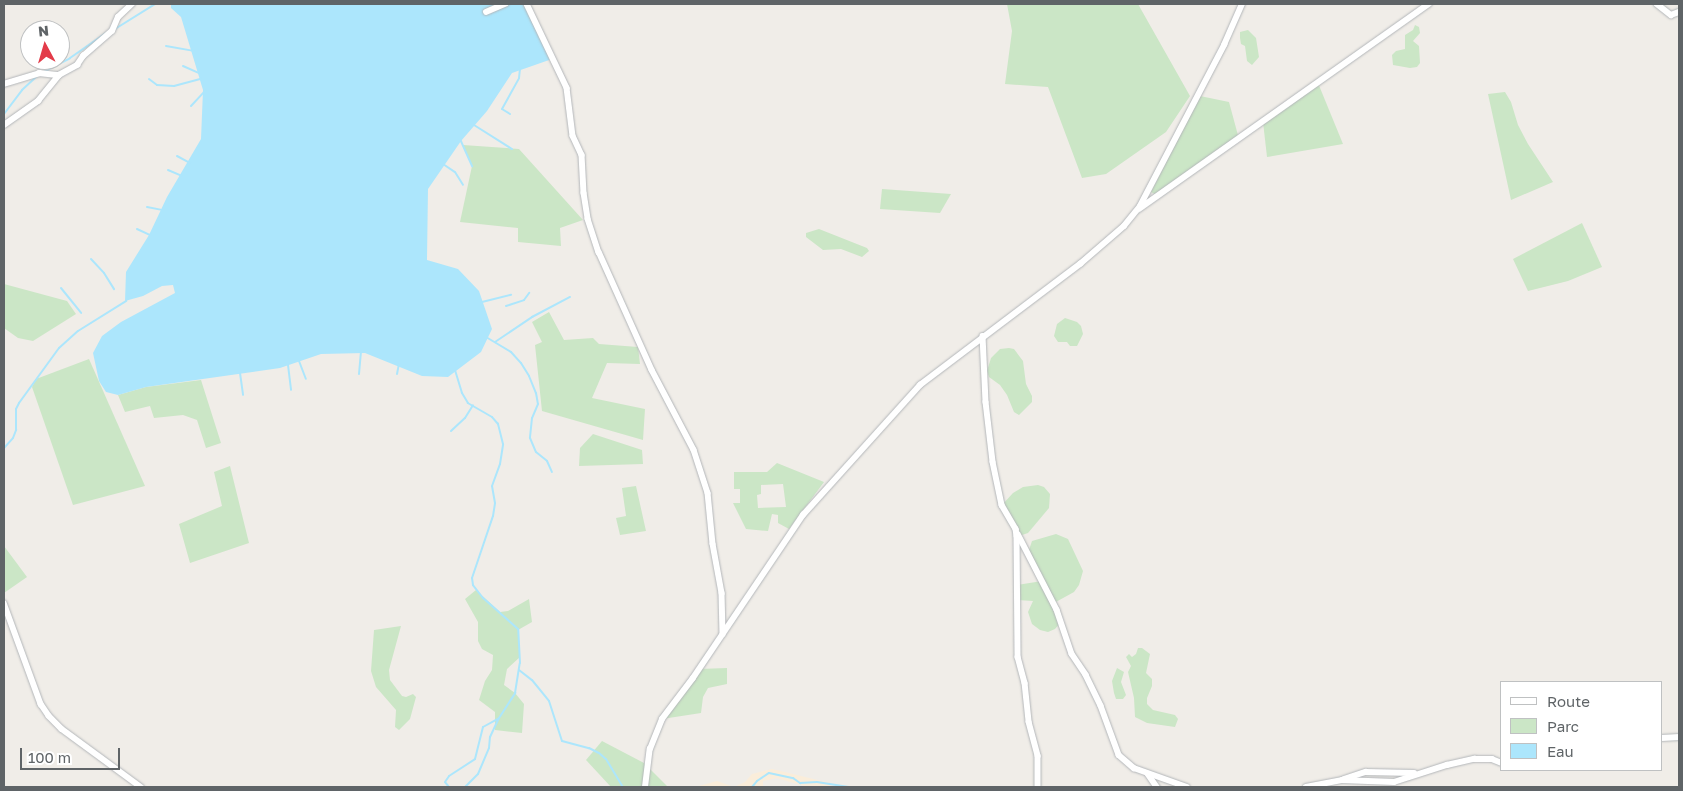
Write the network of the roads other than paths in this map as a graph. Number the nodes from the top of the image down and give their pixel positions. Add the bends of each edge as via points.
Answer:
1 (132, 4) edge
2 (505, 4) edge
3 (527, 4) edge
4 (1242, 4) edge
5 (1430, 4) edge
6 (1657, 4) edge
7 (486, 12) dead end
8 (1679, 12) edge
9 (59, 75) junction
10 (4, 84) edge
11 (4, 125) edge
12 (1135, 212) junction
13 (983, 336) junction
14 (1016, 529) junction
15 (4, 602) edge
16 (723, 634) junction
17 (1679, 737) edge
18 (1663, 738) edge
19 (1500, 762) edge
20 (1146, 773) junction
21 (1418, 773) junction
22 (1342, 780) junction
23 (141, 787) edge
24 (645, 787) edge
25 (1038, 787) edge
26 (1157, 787) edge
27 (1187, 787) edge
28 (1306, 787) edge

1 - 9 street via 118,17 105,39 83,56 77,65
2 - 7 street
3 - 16 street via 566,88 573,136 582,155 588,219 599,252 652,370 694,450 708,493 722,594
4 - 12 street via 1224,45
5 - 12 street
6 - 8 street via 1671,15
9 - 10 street via 39,73
9 - 11 street via 38,101
12 - 13 street via 1124,226 1080,264
13 - 14 street via 986,402 994,462 1002,505
13 - 16 street via 920,385 803,515
14 - 20 street via 1057,610 1072,654 1101,706 1119,755
14 - 25 street via 1018,657 1038,756
15 - 23 street via 41,704 49,716
16 - 24 street via 662,719 650,749
17 - 18 street
19 - 21 street via 1474,759
20 - 26 street
20 - 27 street
21 - 22 street via 1366,772
21 - 22 street via 1394,782
22 - 28 street

